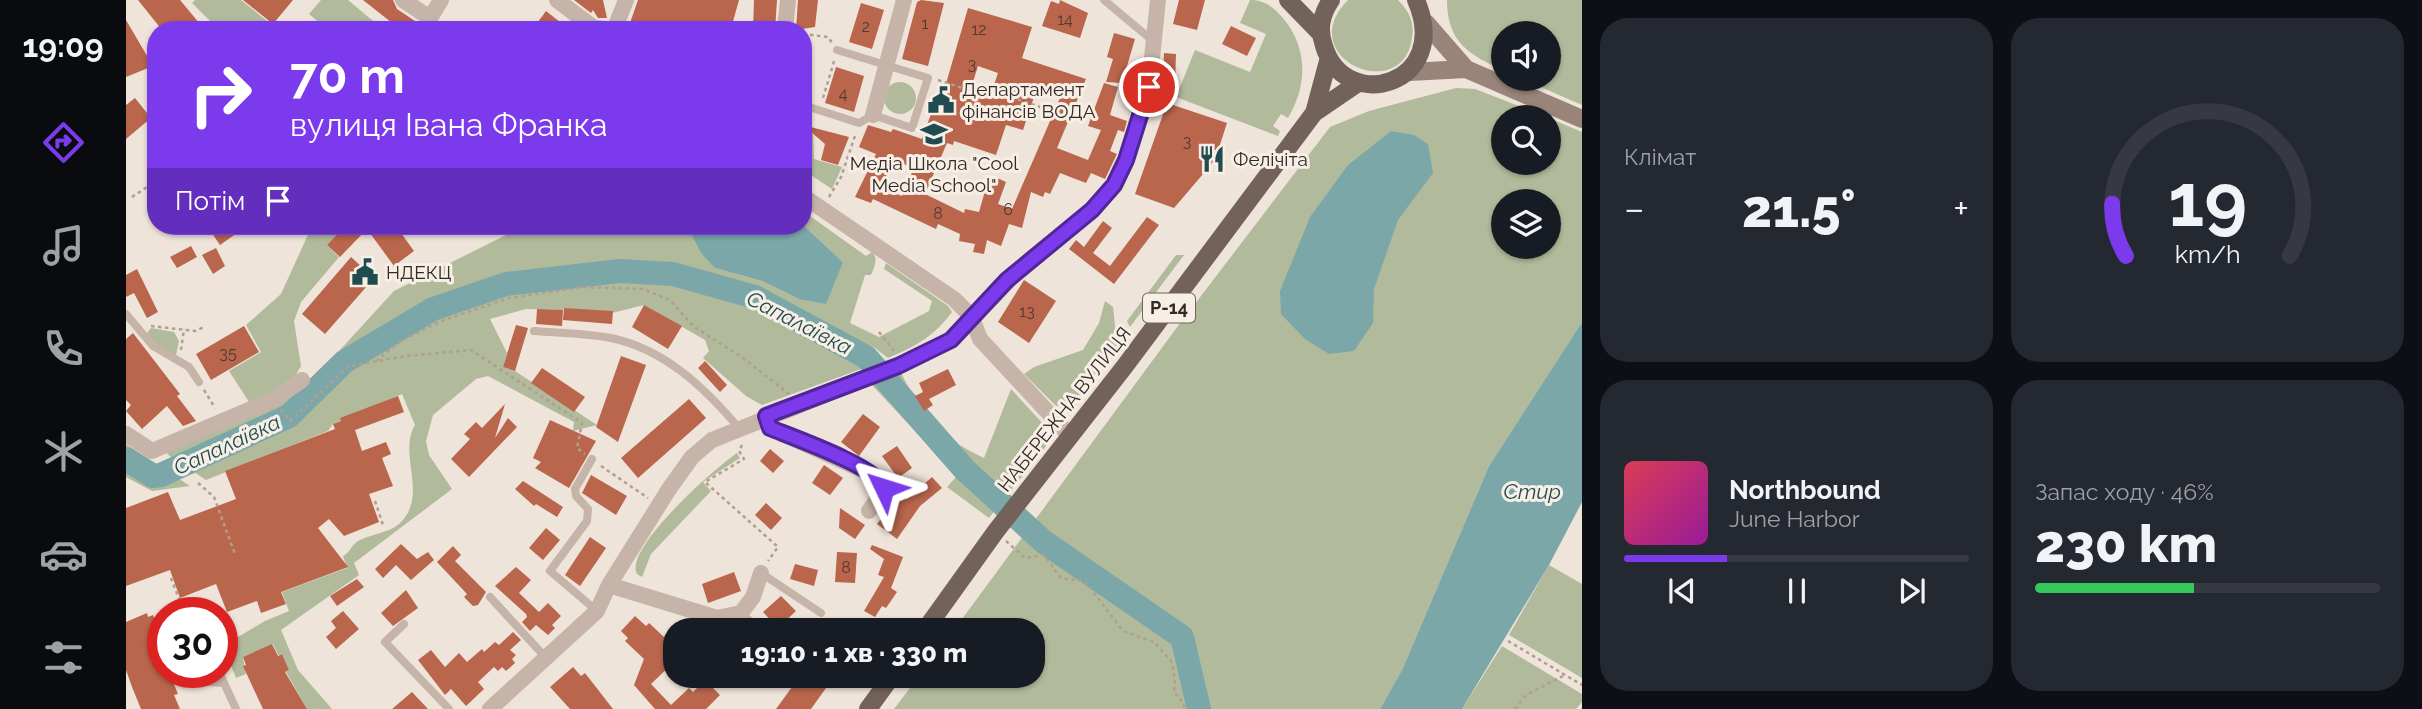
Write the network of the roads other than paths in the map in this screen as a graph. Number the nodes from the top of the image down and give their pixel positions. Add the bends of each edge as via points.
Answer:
1 (403, 0) edge
2 (441, 0) edge
3 (557, 0) edge
4 (626, 0) edge
5 (788, 0) edge
6 (904, 0) edge
7 (1104, 0) edge
8 (1158, 0) edge
9 (1288, 0) edge
10 (1331, 0) edge
11 (1416, 0) edge
12 (585, 21) edge
13 (619, 21) edge
14 (786, 21) edge
15 (1426, 23) junction
16 (1320, 33) junction
17 (1154, 42) junction
18 (837, 50) road end
19 (1328, 61) junction
20 (887, 64) junction
21 (1466, 69) junction
22 (1409, 72) junction
23 (1358, 83) junction
24 (812, 107) edge
25 (1314, 113) junction
26 (866, 119) junction
27 (1582, 119) edge
28 (812, 202) edge
29 (126, 314) edge
30 (971, 316) junction
31 (534, 331) dead end
32 (302, 380) dead end
33 (200, 384) road end
34 (766, 416) junction
35 (737, 427) junction
36 (126, 433) edge
37 (1069, 435) junction
38 (592, 459) dead end
39 (869, 511) dead end
40 (761, 573) joint
41 (609, 585) junction
42 (490, 597) dead end
43 (597, 611) junction
44 (741, 612) junction
45 (821, 613) dead end
46 (747, 618) edge
47 (934, 618) edge
48 (404, 624) dead end
49 (547, 659) junction
50 (226, 688) edge
51 (883, 688) edge
52 (236, 709) edge
53 (449, 709) edge
54 (489, 709) edge
55 (868, 709) edge

1 - 2 street via 430,18
3 - 12 street
4 - 13 street
5 - 14 street
6 - 20 street
7 - 17 lane
8 - 17 street
9 - 16 main road
10 - 16 main road
11 - 15 main road
15 - 21 street
15 - 22 main road via 1424,50
16 - 19 main road
17 - 30 street via 1149,87 1114,185 1092,210 1028,261
18 - 20 lane
19 - 23 main road
19 - 25 main road, НАБЕРЕЖНА ВУЛИЦЯ / Р-14
20 - 26 street
20 - 26 lane via 928,78 912,128
21 - 22 street
21 - 27 street
22 - 23 main road via 1385,84
23 - 25 main road, НАБЕРЕЖНА ВУЛИЦЯ / Р-14
24 - 26 lane
25 - 37 main road, НАБЕРЕЖНА ВУЛИЦЯ / Р-14
28 - 30 street via 954,299
29 - 33 lane via 159,352 189,367
30 - 34 street via 951,340 869,378
30 - 37 street via 980,340
31 - 35 lane via 609,337 661,359 686,373
32 - 36 street via 275,399 152,451
34 - 35 street
34 - 39 street via 770,428 880,478 884,488
35 - 41 street via 691,457
37 - 47 main road, НАБЕРЕЖНА ВУЛИЦЯ / Р-14
38 - 43 lane via 575,489 588,509 587,521 550,572
40 - 44 street via 753,597
40 - 45 lane
41 - 43 street
41 - 44 street via 716,618
42 - 49 lane
43 - 49 street
44 - 46 lane
48 - 53 lane via 385,642
49 - 54 street
50 - 52 lane
51 - 55 main road

